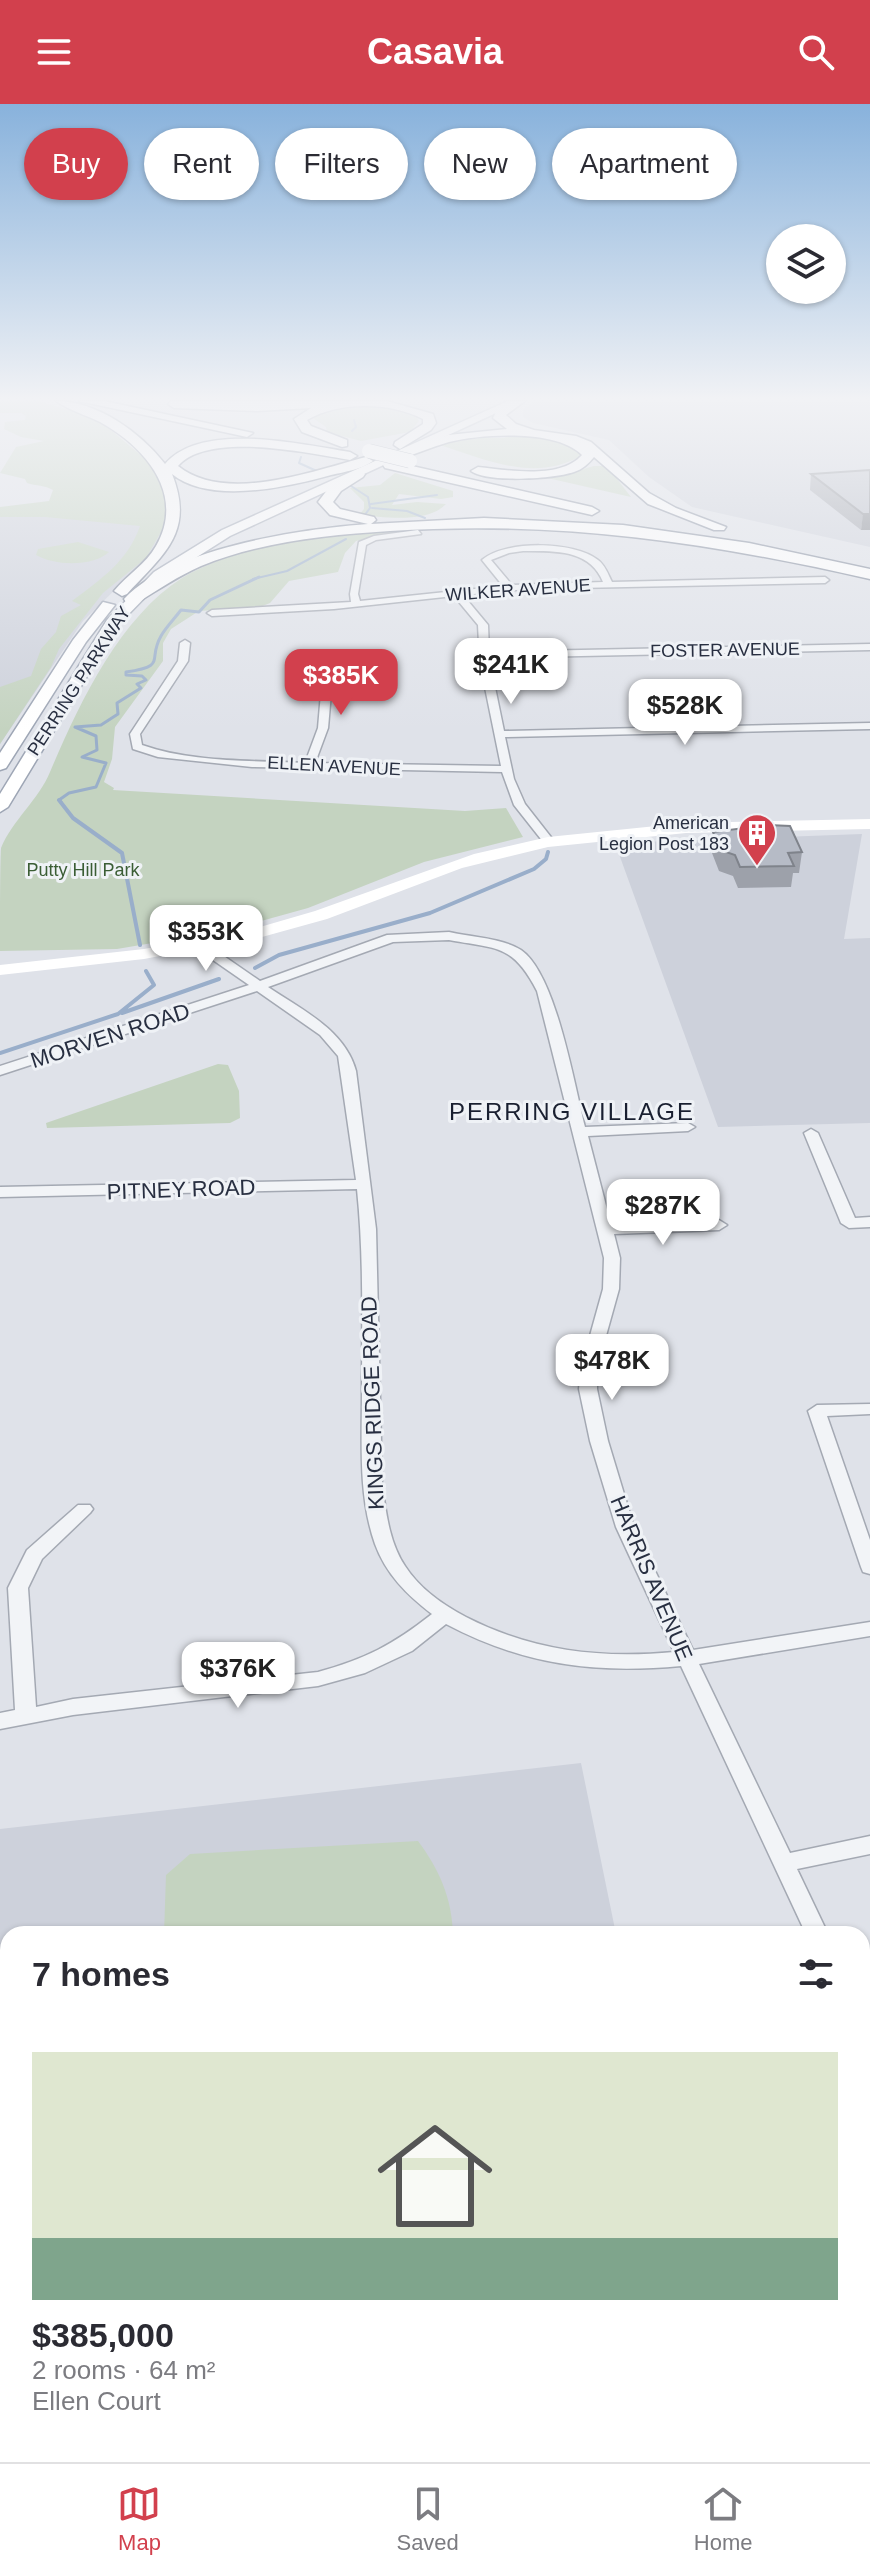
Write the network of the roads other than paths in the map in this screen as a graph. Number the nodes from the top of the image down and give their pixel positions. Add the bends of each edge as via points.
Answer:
1 (174, 511) edge
2 (252, 511) edge
3 (337, 511) edge
4 (450, 511) edge
5 (615, 511) edge
6 (635, 511) dead end
7 (675, 511) edge
8 (418, 532) dead end
9 (768, 546) junction
10 (870, 564) edge
11 (870, 574) edge
12 (825, 580) dead end
13 (608, 584) junction
14 (510, 588) junction
15 (457, 594) junction
16 (127, 595) junction
17 (356, 604) junction
18 (212, 613) dead end
19 (185, 643) dead end
20 (870, 647) edge
21 (484, 655) junction
22 (329, 658) dead end
23 (870, 726) edge
24 (499, 734) junction
25 (0, 765) edge
26 (309, 765) junction
27 (506, 769) junction
28 (0, 807) edge
29 (870, 824) edge
30 (548, 841) junction
31 (449, 936) joint
32 (201, 946) junction
33 (0, 959) edge
34 (83, 962) junction
35 (0, 970) edge
36 (258, 986) junction
37 (0, 1071) edge
38 (688, 1127) dead end
39 (581, 1132) junction
40 (811, 1133) dead end
41 (363, 1184) junction
42 (0, 1192) edge
43 (870, 1222) edge
44 (719, 1225) dead end
45 (605, 1230) junction
46 (870, 1409) edge
47 (84, 1509) dead end
48 (870, 1567) edge
49 (444, 1615) junction
50 (870, 1629) edge
51 (686, 1657) junction
52 (26, 1717) junction
53 (0, 1721) edge
54 (870, 1845) edge
55 (784, 1863) junction
56 (813, 1926) edge

1 - 16 highway via 167,538
2 - 16 main road, PERRING PARKWAY via 159,562
3 - 4 highway via 385,522 434,519
5 - 9 highway
6 - 9 highway
7 - 9 highway
8 - 17 street via 362,544
9 - 10 highway
9 - 11 highway
9 - 16 highway via 572,523 366,528 237,550
12 - 13 street, WILKER AVENUE
13 - 14 street, WILKER AVENUE
13 - 14 street via 599,566 586,557 520,548 486,560
14 - 15 street, WILKER AVENUE
15 - 17 street, WILKER AVENUE
15 - 21 street via 483,625
16 - 25 main road, PERRING PARKWAY via 80,640
16 - 28 main road, PERRING PARKWAY
17 - 18 street, WILKER AVENUE
19 - 26 street, ELLEN AVENUE via 183,661 135,734 137,747 163,756
20 - 21 street, FOSTER AVENUE
21 - 24 street
22 - 26 street via 323,728
23 - 24 street
24 - 27 street
26 - 27 street, ELLEN AVENUE
27 - 30 street via 520,805
29 - 30 main road via 653,830
30 - 32 main road via 467,860 323,915
31 - 36 street, MORVEN ROAD via 382,941
31 - 39 street, HARRIS AVENUE via 503,947 530,965 543,991
32 - 34 main road
32 - 36 street, KINGS RIDGE ROAD
33 - 34 main road
34 - 35 main road
36 - 37 street, MORVEN ROAD
36 - 41 street, KINGS RIDGE ROAD via 325,1032 345,1055
38 - 39 street
39 - 45 street, HARRIS AVENUE
40 - 43 street via 849,1223
41 - 42 street, PITNEY ROAD
41 - 49 street, KINGS RIDGE ROAD via 374,1513 397,1571
44 - 45 street
45 - 51 street, HARRIS AVENUE via 612,1258 611,1289 588,1389 625,1527
46 - 48 street via 817,1411
47 - 52 street via 34,1555 18,1588
49 - 51 street, KINGS RIDGE ROAD via 551,1658 631,1662
49 - 52 street via 405,1646 318,1679
50 - 51 street, KINGS RIDGE ROAD
51 - 55 street, HARRIS AVENUE
52 - 53 street
54 - 55 street
55 - 56 street, HARRIS AVENUE

